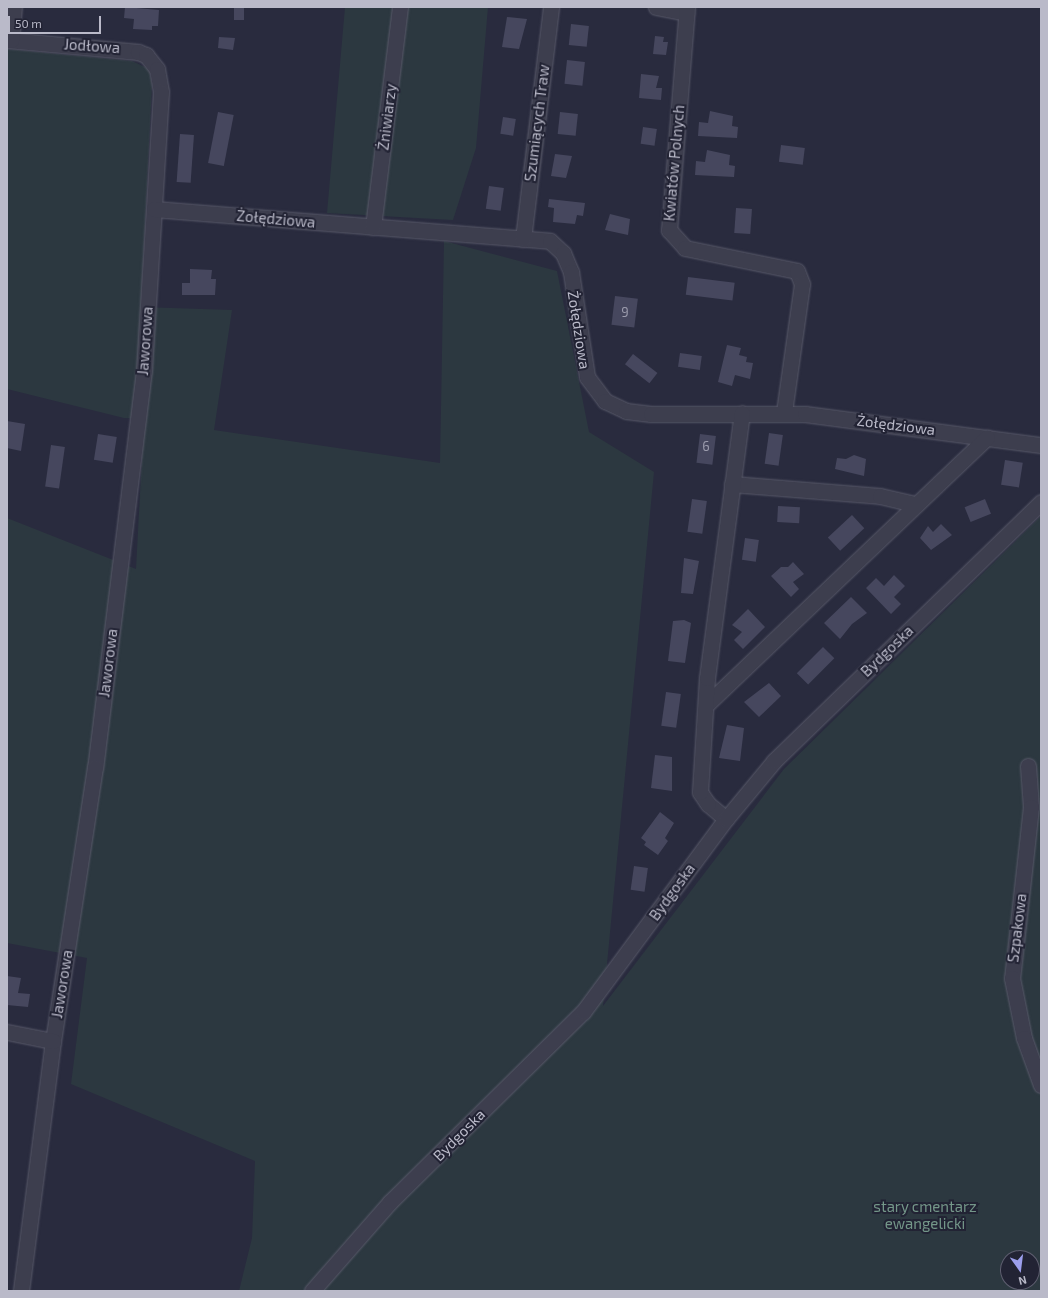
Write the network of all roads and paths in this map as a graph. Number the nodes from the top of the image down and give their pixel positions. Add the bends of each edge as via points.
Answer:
1 (14, 7) edge
2 (400, 7) edge
3 (551, 7) edge
4 (656, 7) edge
5 (687, 10) edge
6 (9, 40) edge
7 (129, 49) joint
8 (154, 209) junction
9 (373, 227) junction
10 (523, 239) junction
11 (784, 412) junction
12 (742, 413) junction
13 (987, 437) junction
14 (1041, 445) edge
15 (732, 484) junction
16 (1041, 502) edge
17 (916, 504) junction
18 (706, 705) junction
19 (1028, 766) dead end
20 (726, 819) junction
21 (7, 1032) edge
22 (53, 1041) junction
23 (1041, 1085) edge
24 (21, 1291) edge
25 (312, 1291) edge

1 - 6 street
2 - 9 street, Żniwiarzy
3 - 10 street, Szumiących Traw
4 - 5 street
5 - 11 street, Kwiatów Polnych via 669,230 685,248 797,271 802,284
6 - 7 street, Jodłowa
7 - 8 street, Jaworowa via 146,55 153,61 160,79
8 - 9 street, Żołędziowa
8 - 22 street, Jaworowa via 143,378 95,768
9 - 10 street, Żołędziowa
10 - 12 street, Żołędziowa via 550,241 562,253 571,272 583,366 591,385 605,401 638,414
11 - 12 street, Żołędziowa
11 - 13 street, Żołędziowa
12 - 15 street
13 - 14 street, Żołędziowa
13 - 17 street
15 - 17 street via 880,496
15 - 18 street
16 - 20 street, Bydgoska via 774,761
17 - 18 street
18 - 20 street via 700,792 708,804
19 - 23 street, Szpakowa via 1030,807 1012,978 1026,1045
20 - 25 street, Bydgoska via 583,1012 390,1202
21 - 22 street
22 - 24 street, Jaworowa

